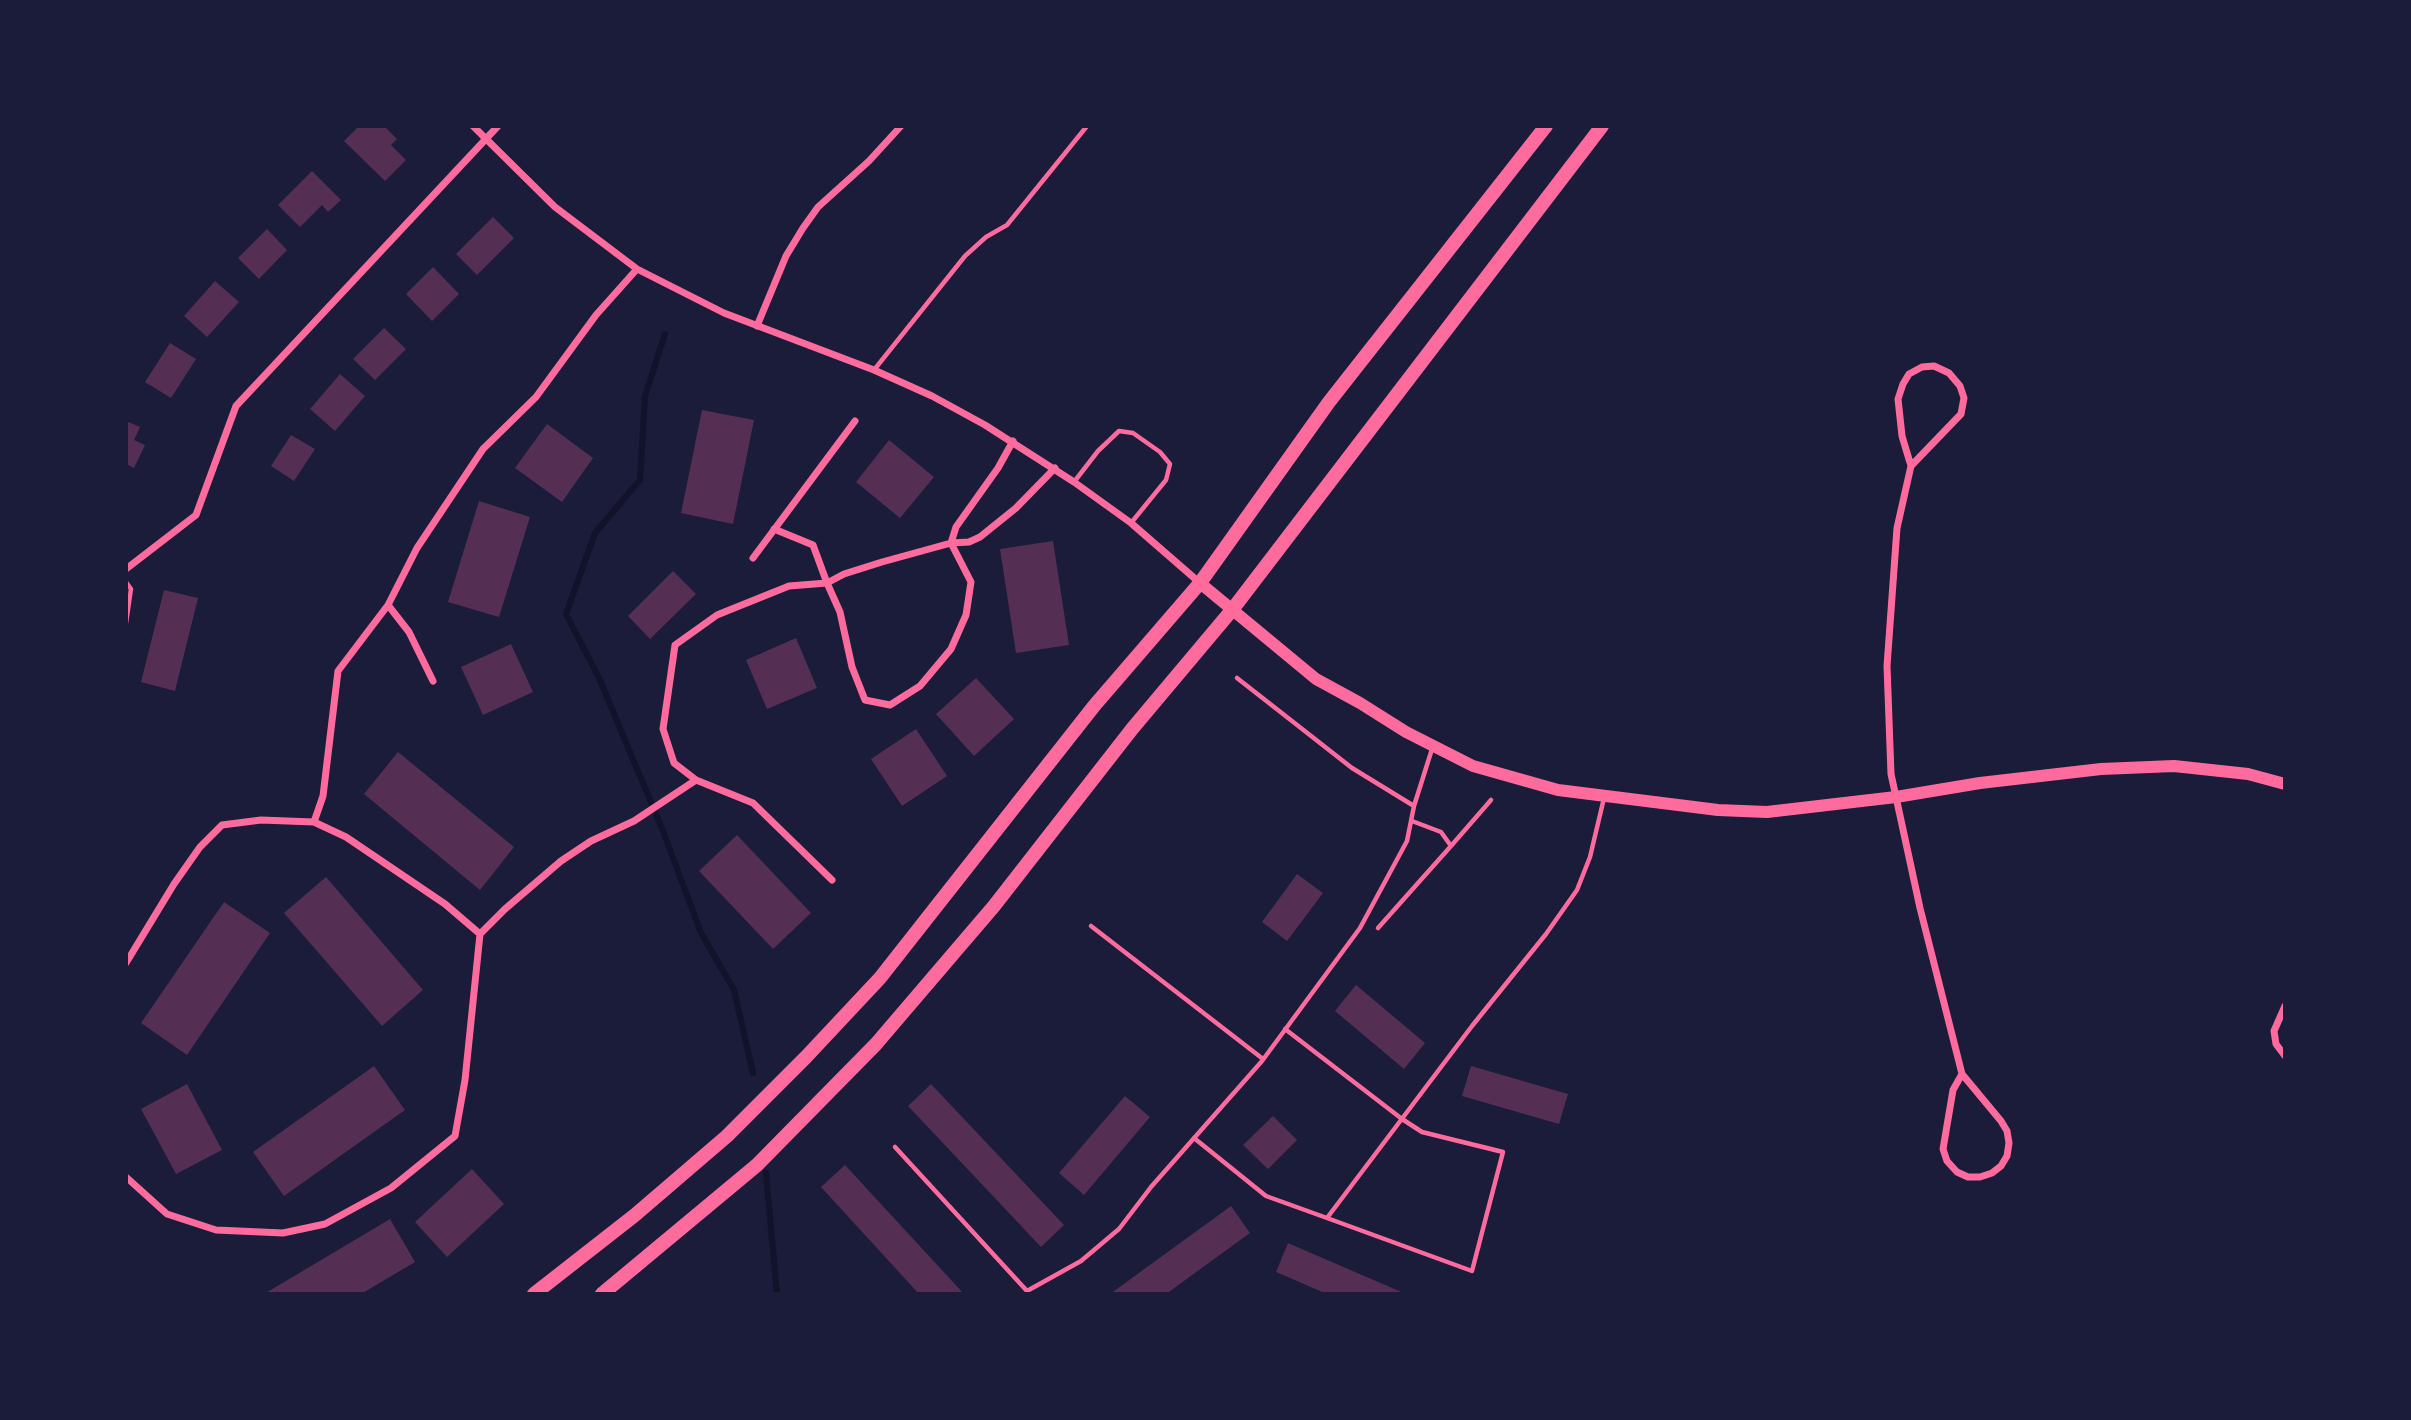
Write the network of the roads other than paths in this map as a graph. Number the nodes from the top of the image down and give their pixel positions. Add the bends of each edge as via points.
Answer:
1 (473, 126) edge
2 (498, 126) edge
3 (901, 126) edge
4 (1087, 126) edge
5 (1546, 126) edge
6 (1602, 126) edge
7 (486, 139) junction
8 (637, 269) junction
9 (757, 326) junction
10 (874, 370) junction
11 (855, 421) dead end
12 (1013, 441) junction
13 (1912, 466) junction
14 (1055, 468) junction
15 (1074, 482) junction
16 (1130, 523) junction
17 (775, 529) junction
18 (951, 543) junction
19 (753, 558) dead end
20 (126, 569) edge
21 (126, 582) edge
22 (827, 583) junction
23 (1200, 583) junction
24 (388, 605) junction
25 (1231, 610) junction
26 (126, 624) edge
27 (1237, 678) dead end
28 (433, 681) dead end
29 (1433, 744) junction
30 (696, 780) junction
31 (2285, 784) edge
32 (1605, 797) junction
33 (1896, 797) junction
34 (1490, 800) dead end
35 (1415, 806) junction
36 (1412, 821) junction
37 (314, 822) junction
38 (1451, 846) junction
39 (832, 880) dead end
40 (1091, 926) dead end
41 (1378, 928) dead end
42 (480, 934) junction
43 (126, 963) edge
44 (2285, 1006) edge
45 (1285, 1029) junction
46 (2285, 1056) edge
47 (1264, 1059) junction
48 (1962, 1074) junction
49 (1402, 1119) junction
50 (1194, 1138) junction
51 (894, 1147) dead end
52 (126, 1177) edge
53 (1327, 1217) junction
54 (534, 1294) edge
55 (602, 1294) edge

1 - 7 street
2 - 7 street
3 - 9 street via 818,207 786,256
4 - 10 lane via 1007,226 965,256
5 - 23 main road via 1329,402
6 - 25 main road
7 - 8 street via 555,207
7 - 20 street via 236,406 196,516
8 - 9 street
8 - 24 street via 536,397 483,449 417,548
9 - 10 street
10 - 12 street
11 - 17 street
12 - 14 street
12 - 18 street via 956,527
13 - 13 street via 1961,414 1964,398 1960,386 1949,373 1934,366 1909,374 1898,399 1902,436
13 - 33 street via 1897,528 1887,666
14 - 15 street
14 - 18 street via 980,537
15 - 16 street
15 - 16 lane via 1119,431 1133,433 1160,452 1170,464 1166,480
16 - 23 street
17 - 19 street
17 - 22 street via 813,545
18 - 22 street
18 - 22 street via 971,582 966,615 951,649 919,686 890,705 865,699
21 - 26 lane via 131,589
22 - 30 street via 789,586 717,615 675,645 663,730 674,763
23 - 25 street
23 - 54 main road via 1094,706 880,978 815,1048 727,1136
24 - 28 street via 409,632
24 - 37 street via 338,671 325,786
25 - 29 street via 1316,679
25 - 55 main road via 994,906 871,1049 757,1165
27 - 35 lane via 1352,768
29 - 32 street via 1473,766 1558,790
29 - 35 lane
30 - 39 street via 753,803
30 - 42 street via 561,861
31 - 33 street via 2248,774 2174,766 2027,777
32 - 33 street via 1767,812
32 - 49 lane via 1577,890
33 - 48 street
34 - 38 lane
35 - 36 lane
36 - 38 lane via 1441,832
36 - 45 lane via 1407,841 1360,928
37 - 42 street via 386,862
37 - 43 street via 261,820 222,825 174,884
38 - 41 lane
40 - 47 lane
42 - 52 street via 466,1080 455,1136 391,1188 324,1224 283,1233 216,1230 167,1214
44 - 46 street via 2273,1031
45 - 47 lane
45 - 49 lane
47 - 50 lane
48 - 48 street via 2001,1121 2010,1143 2001,1166 1980,1177 1957,1171 1943,1149 1953,1090
49 - 53 lane
49 - 53 lane via 1422,1132 1503,1153 1472,1271
50 - 51 lane via 1119,1229 1081,1261 1027,1292
50 - 53 lane via 1266,1196

